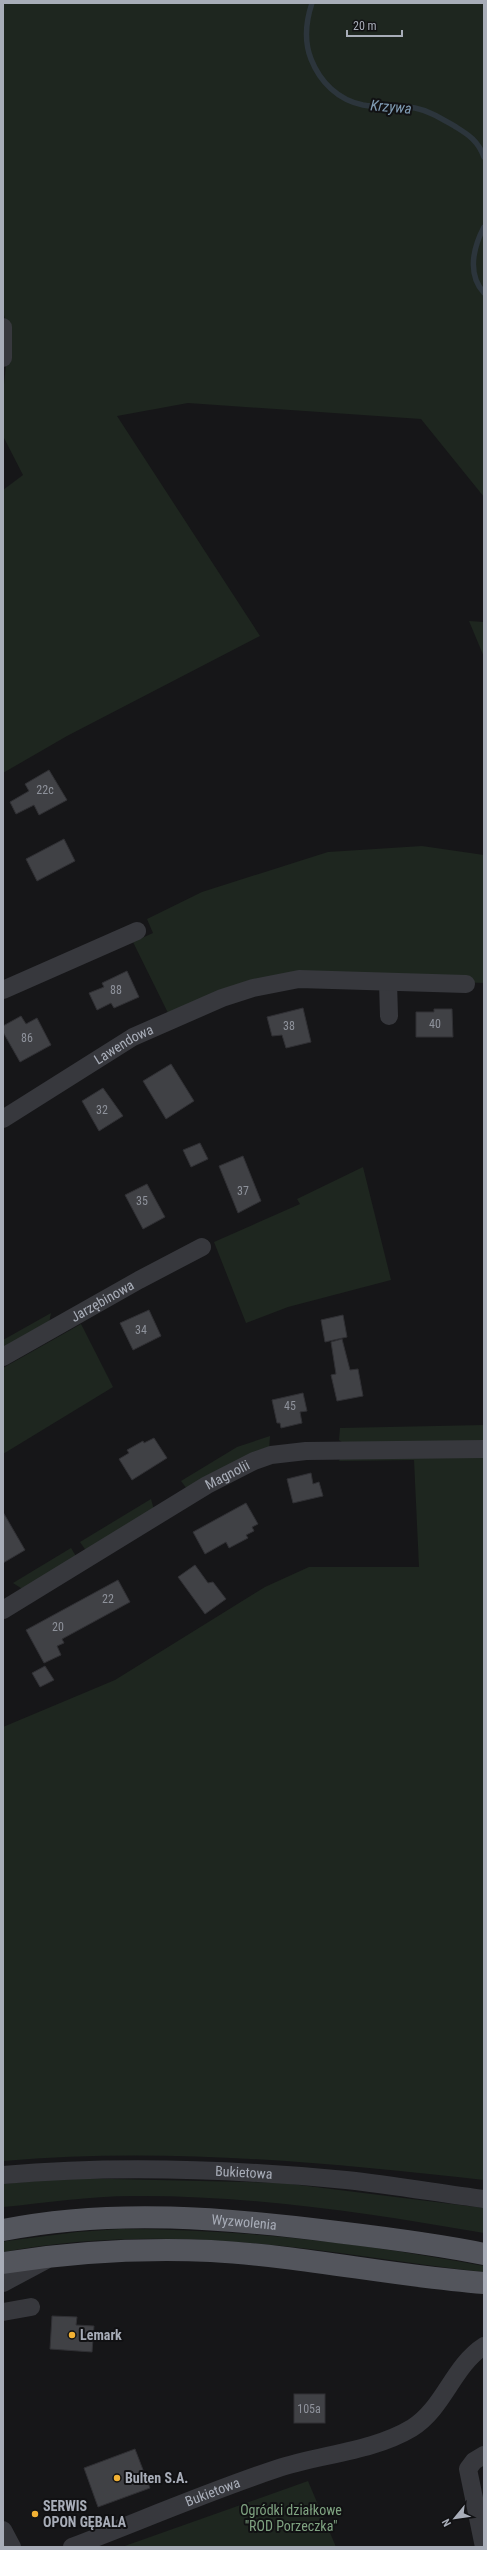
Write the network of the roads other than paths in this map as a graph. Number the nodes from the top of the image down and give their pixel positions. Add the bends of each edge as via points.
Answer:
1 (3, 327) edge
2 (3, 358) edge
3 (137, 931) dead end
4 (388, 982) junction
5 (466, 984) dead end
6 (3, 990) edge
7 (389, 1016) dead end
8 (3, 1119) edge
9 (202, 1247) dead end
10 (3, 1357) edge
11 (484, 1449) edge
12 (3, 1610) edge
13 (3, 2175) edge
14 (484, 2199) edge
15 (3, 2230) edge
16 (484, 2254) edge
17 (56, 2255) junction
18 (3, 2263) edge
19 (3, 2283) edge
20 (484, 2283) edge
21 (31, 2307) dead end
22 (3, 2312) edge
23 (484, 2346) edge
24 (484, 2456) edge
25 (3, 2530) edge
26 (12, 2547) edge
27 (72, 2547) edge
28 (484, 2547) edge

1 - 2 street
3 - 6 street
4 - 5 street, Lawendowa
4 - 7 street
4 - 8 street, Lawendowa via 299,979 253,988 222,998 133,1037
9 - 10 street, Jarzębinowa
11 - 12 street, Magnolii via 306,1451 271,1455 207,1485
13 - 14 street, Bukietowa via 92,2169 269,2174 347,2180
15 - 16 main road, Wyzwolenia via 73,2220 126,2217 217,2219 416,2242
17 - 18 main road
17 - 19 street
17 - 20 main road via 106,2250 212,2251
21 - 22 street
23 - 27 street, Bukietowa via 465,2364 439,2403 413,2427 382,2442 275,2470
24 - 28 street via 474,2461 468,2470
25 - 26 street

